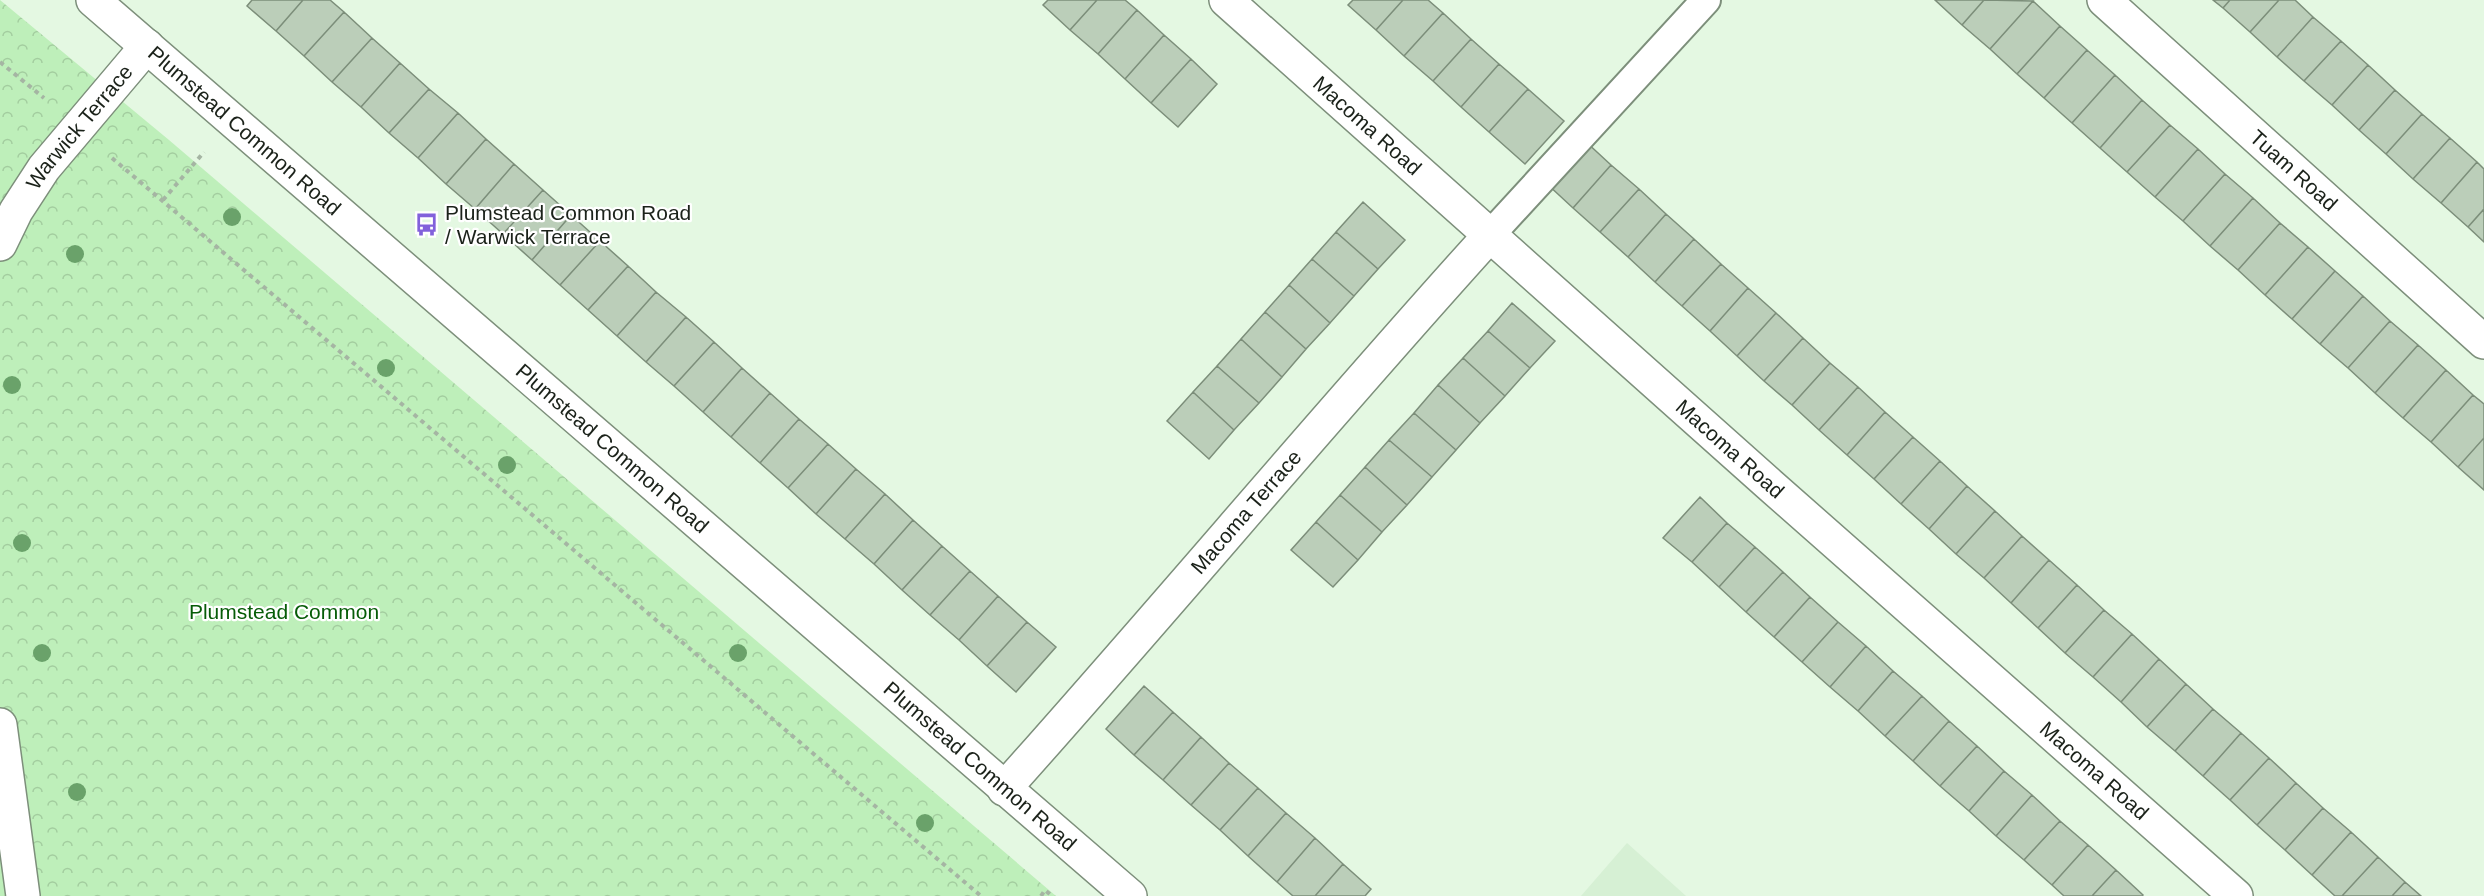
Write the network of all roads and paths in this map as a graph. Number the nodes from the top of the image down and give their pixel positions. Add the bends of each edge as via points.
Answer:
1 (93, 0) edge
2 (1226, 0) edge
3 (1706, 0) edge
4 (2104, 0) edge
5 (147, 46) junction
6 (0, 62) edge
7 (44, 98) dead end
8 (208, 147) dead end
9 (112, 158) dead end
10 (163, 200) junction
11 (1490, 235) junction
12 (0, 244) edge
13 (2484, 342) edge
14 (0, 725) edge
15 (1004, 789) junction
16 (22, 896) edge
17 (981, 896) edge
18 (1041, 896) edge
19 (1052, 896) edge
20 (1130, 896) edge
21 (2236, 896) edge

1 - 5 street, Plumstead Common Road
2 - 11 street, Macoma Road
3 - 11 lane
4 - 13 street, Tuam Road
5 - 12 street, Warwick Terrace via 44,168
5 - 15 street, Plumstead Common Road
6 - 7 path
8 - 10 path
9 - 10 path
10 - 17 path
11 - 15 street, Macoma Terrace
11 - 21 street, Macoma Road
14 - 16 street
15 - 20 street, Plumstead Common Road
18 - 19 path via 1045,890

